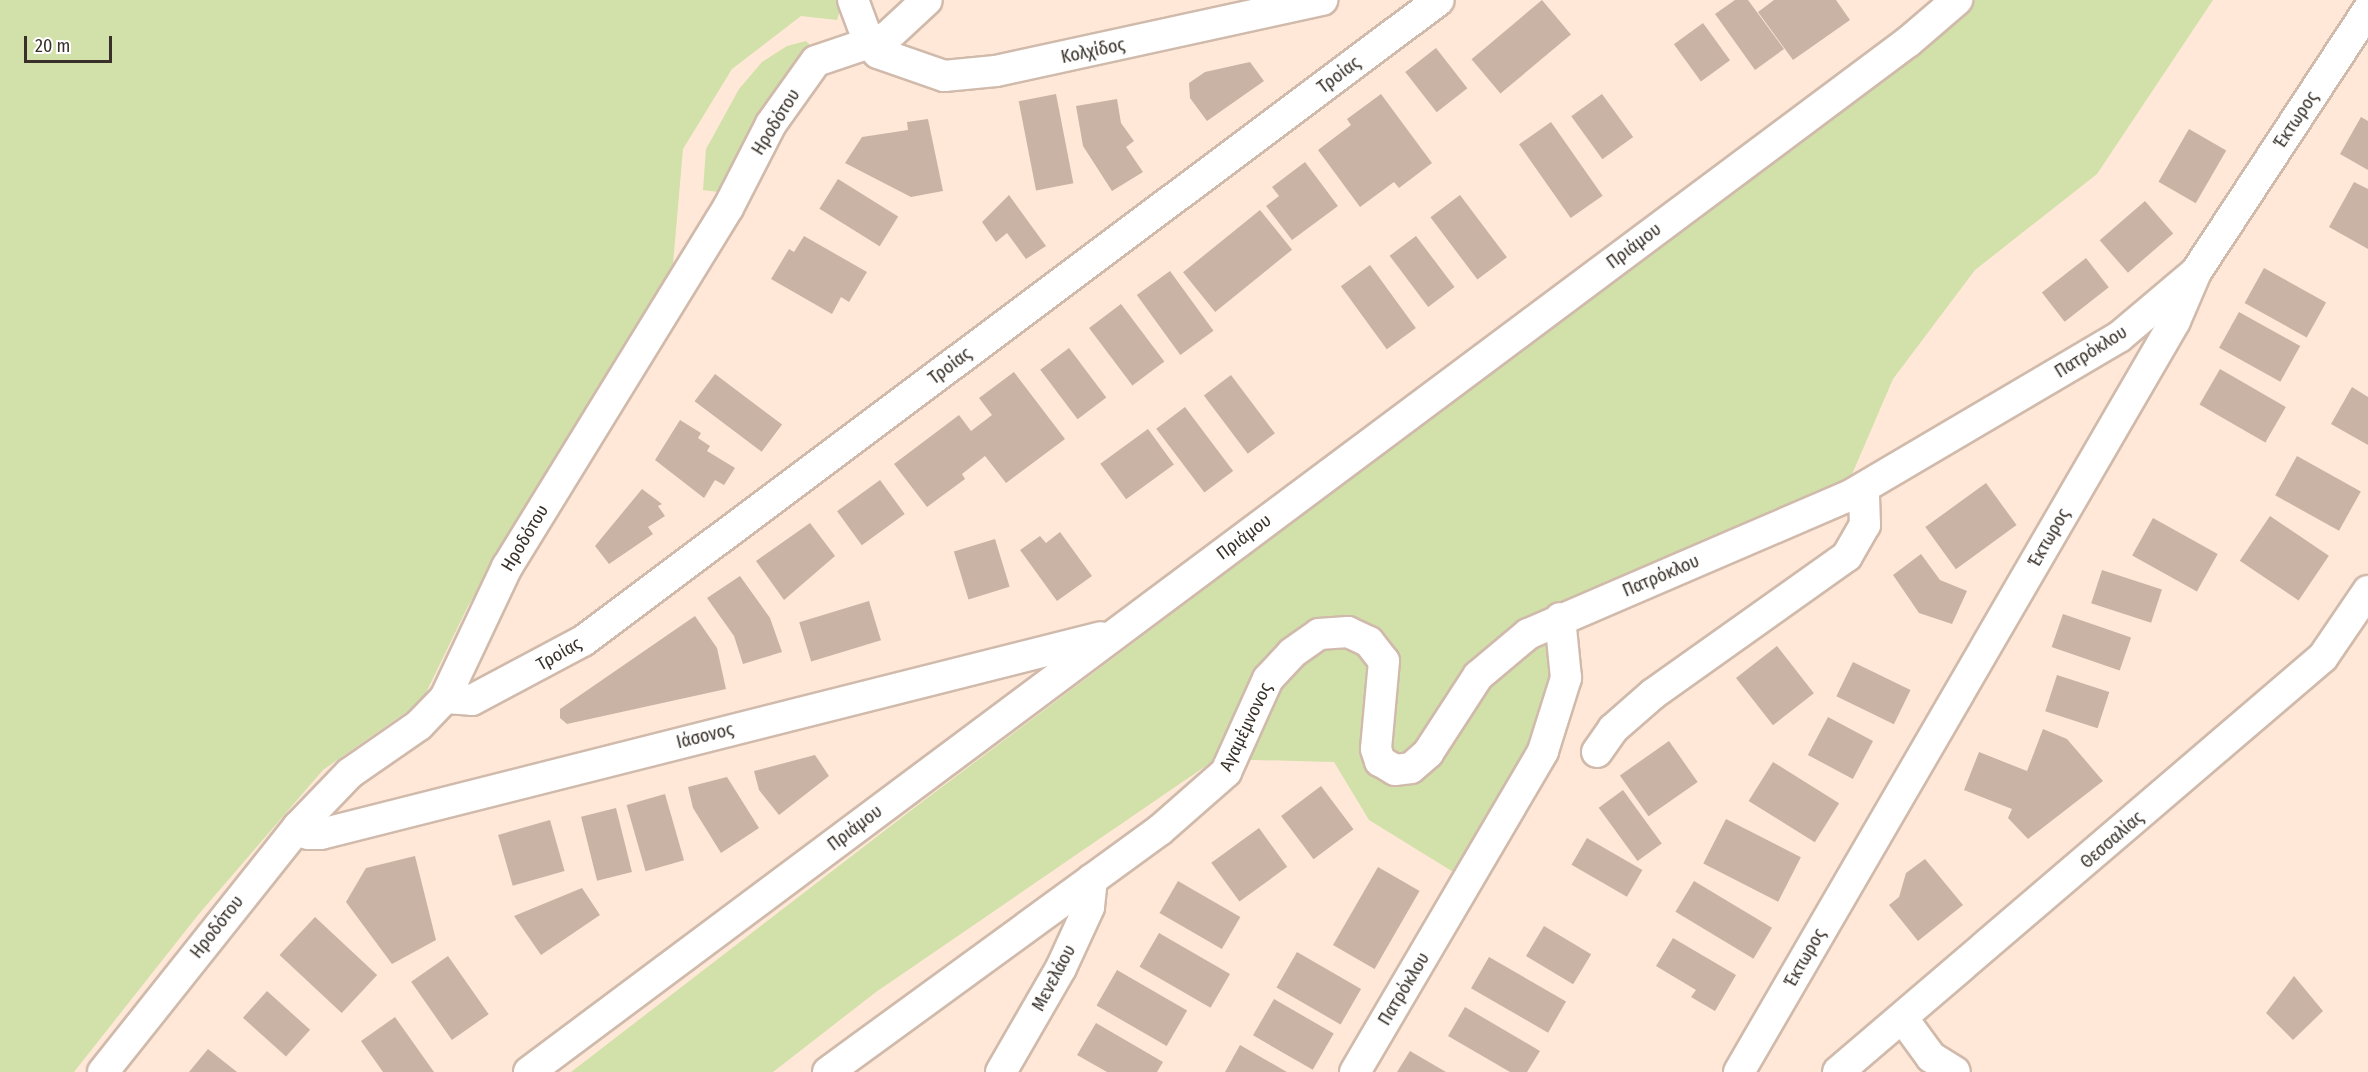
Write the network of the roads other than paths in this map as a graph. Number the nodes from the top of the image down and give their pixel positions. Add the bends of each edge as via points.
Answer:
1 (853, 0) edge
2 (927, 0) edge
3 (1322, 0) edge
4 (1440, 0) edge
5 (1957, 0) edge
6 (2368, 10) edge
7 (869, 43) junction
8 (2196, 272) junction
9 (1864, 488) junction
10 (2368, 591) edge
11 (1560, 618) junction
12 (1114, 633) junction
13 (445, 698) junction
14 (1597, 752) dead end
15 (298, 826) junction
16 (1092, 879) junction
17 (1904, 1020) junction
18 (103, 1072) edge
19 (530, 1072) edge
20 (828, 1072) edge
21 (1001, 1072) edge
22 (1355, 1072) edge
23 (1739, 1072) edge
24 (1838, 1072) edge
25 (1955, 1072) edge

1 - 7 street
2 - 7 street, Ηροδότου via 908,23
3 - 7 street, Κολχίδος via 986,72 944,76 878,53
4 - 13 street, Τροίας via 584,641 472,700
5 - 12 street, Πριάμου via 1908,42
6 - 8 street, Έκτωρος
7 - 13 street, Ηροδότου via 816,61 771,124 728,208 507,567
8 - 9 street, Πατρόκλου via 2119,337
8 - 23 street, Έκτωρος via 2175,321
9 - 11 street, Πατρόκλου
9 - 14 street via 1865,525 1847,556 1653,694 1613,729
10 - 17 street, Θεσσαλίας via 2323,657
11 - 16 street, Αγαμέμνονος via 1528,634 1478,676 1428,753 1411,768 1395,770 1380,761 1377,749 1384,661 1369,642 1348,632 1319,634 1292,653 1268,679 1227,772 1160,830
11 - 22 street, Πατρόκλου via 1566,678 1542,751
12 - 15 street, Ιάσονος via 321,834 308,834
12 - 19 street, Πριάμου
13 - 15 street, Ηροδότου via 419,726 350,773
15 - 18 street, Ηροδότου
16 - 20 street, Αγαμέμνονος
16 - 21 street, Μενελάου via 1089,907 1061,968
17 - 24 street, Θεσσαλίας
17 - 25 street via 1931,1057

